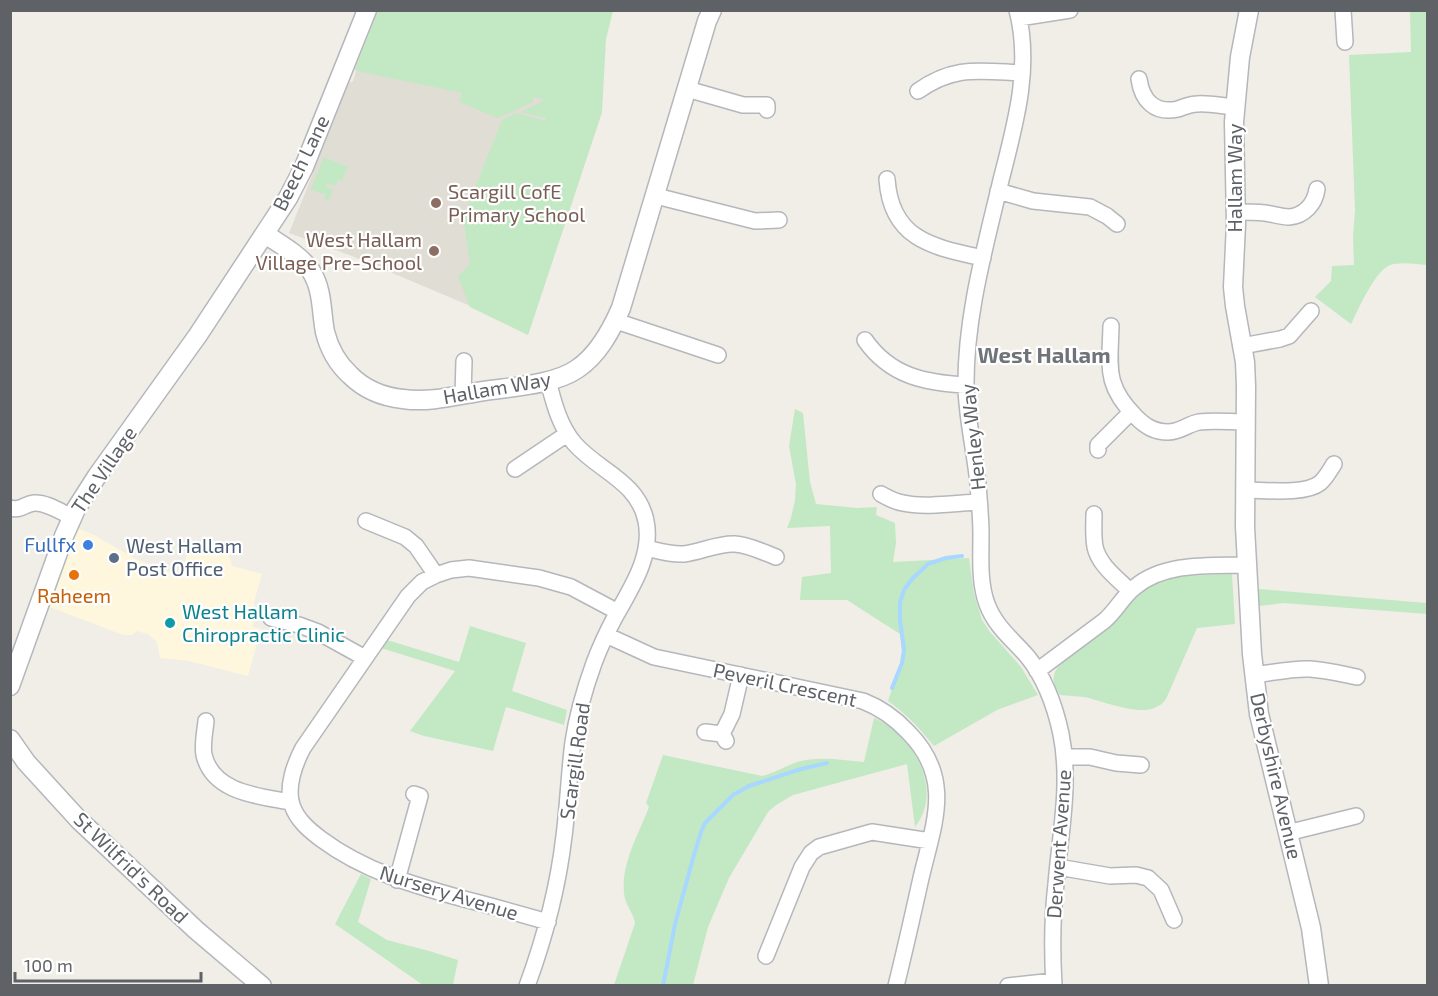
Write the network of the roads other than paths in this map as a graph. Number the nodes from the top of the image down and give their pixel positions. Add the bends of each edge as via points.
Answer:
1 (367, 10) edge
2 (712, 10) edge
3 (1070, 10) edge
4 (1249, 10) edge
5 (1342, 10) edge
6 (1018, 14) edge
7 (1345, 42) dead end
8 (1022, 73) junction
9 (1140, 79) dead end
10 (923, 83) dead end
11 (687, 89) junction
12 (1235, 106) junction
13 (767, 110) dead end
14 (884, 187) dead end
15 (998, 191) junction
16 (656, 196) junction
17 (1319, 199) dead end
18 (1236, 212) junction
19 (1113, 216) dead end
20 (779, 220) dead end
21 (265, 234) junction
22 (983, 258) junction
23 (1311, 311) dead end
24 (616, 321) junction
25 (1111, 326) dead end
26 (198, 335) joint
27 (1242, 346) junction
28 (868, 350) dead end
29 (718, 355) dead end
30 (464, 361) dead end
31 (548, 381) junction
32 (966, 385) junction
33 (463, 395) junction
34 (1131, 412) junction
35 (1246, 422) junction
36 (567, 434) junction
37 (1098, 450) dead end
38 (1334, 464) dead end
39 (515, 469) dead end
40 (1245, 490) junction
41 (887, 501) dead end
42 (979, 502) junction
43 (10, 508) edge
44 (1094, 514) dead end
45 (72, 517) junction
46 (371, 527) dead end
47 (646, 548) junction
48 (776, 557) dead end
49 (1246, 565) junction
50 (436, 575) junction
51 (1130, 591) junction
52 (618, 612) junction
53 (279, 624) dead end
54 (606, 635) junction
55 (365, 658) junction
56 (1037, 671) junction
57 (741, 675) junction
58 (1254, 675) junction
59 (1357, 677) dead end
60 (10, 686) edge
61 (206, 722) dead end
62 (705, 732) dead end
63 (10, 739) edge
64 (1065, 757) junction
65 (1141, 765) dead end
66 (414, 794) dead end
67 (290, 802) junction
68 (1356, 816) dead end
69 (1287, 833) junction
70 (930, 841) junction
71 (1058, 867) junction
72 (397, 880) junction
73 (1174, 920) dead end
74 (548, 922) junction
75 (766, 956) dead end
76 (1054, 983) edge
77 (262, 986) edge
78 (527, 986) edge
79 (896, 986) edge
80 (1008, 986) edge
81 (1319, 986) edge

1 - 21 street, Beech Lane via 304,167
2 - 11 street, Hallam Way
3 - 6 street
4 - 12 street, Hallam Way
5 - 7 street
6 - 8 street, Henley Way
8 - 10 street via 962,72
8 - 15 street, Henley Way via 1019,104
9 - 12 street via 1148,109 1173,110 1197,104
11 - 13 street via 743,105 766,105
11 - 16 street, Hallam Way
12 - 18 street, Hallam Way
14 - 22 street via 898,217 915,236 937,247
15 - 19 street via 1033,201 1090,207
15 - 22 street, Henley Way
16 - 20 street via 755,228 762,222
16 - 24 street, Hallam Way
17 - 18 street via 1291,216
18 - 27 street, Hallam Way via 1233,287
21 - 26 street, Beech Lane
21 - 33 street, Hallam Way via 310,270 320,291 328,343 355,379 378,393 403,399
22 - 32 street, Henley Way via 969,334
23 - 27 street via 1289,336
24 - 29 street via 700,342
24 - 31 street, Hallam Way via 588,360 570,373
25 - 34 street via 1113,385
26 - 45 street, The Village
27 - 35 street, Hallam Way
28 - 32 street via 909,376
30 - 33 street
31 - 33 street, Hallam Way
31 - 36 street, Scargill Road
32 - 42 street, Henley Way
34 - 35 street via 1147,427 1166,432 1202,422
34 - 37 street via 1098,445
35 - 40 street, Hallam Way
36 - 39 street via 526,453
36 - 47 street, Scargill Road via 636,496 647,523
38 - 40 street via 1328,481 1316,486
40 - 49 street, Hallam Way
41 - 42 street via 915,505
42 - 56 street, Henley Way via 985,600 1000,627
43 - 45 street via 36,503
44 - 51 street via 1097,553
45 - 60 street, The Village
46 - 50 street via 399,534 411,542
47 - 48 street via 681,554 755,542
47 - 52 street, Scargill Road via 634,584
49 - 51 street via 1171,570 1147,578
49 - 58 street, Derbyshire Avenue
50 - 52 street via 469,568 539,578 578,590
50 - 55 street via 408,596
51 - 56 street via 1111,615
52 - 54 street, Scargill Road
53 - 55 street via 324,634
54 - 57 street, Peveril Crescent via 654,657
54 - 74 street, Scargill Road via 578,719 562,857
55 - 67 street via 299,755
56 - 64 street, Derwent Avenue via 1054,708
57 - 62 street via 724,737
57 - 70 street, Peveril Crescent via 863,701 902,725 930,759 937,782
58 - 59 street via 1318,669
58 - 69 street, Derbyshire Avenue via 1259,714
61 - 67 street via 204,753 216,776 242,792
63 - 77 street, St Wilfrid's Road via 79,820
64 - 65 street
64 - 71 street, Derwent Avenue
66 - 72 street via 420,796
67 - 72 street, Nursery Avenue via 309,830 328,844
68 - 69 street via 1328,815
69 - 81 street, Derbyshire Avenue via 1311,928
70 - 75 street via 872,832 819,847 802,867 768,933
70 - 79 street, Peveril Crescent
71 - 73 street via 1148,878 1161,890
71 - 76 street, Derwent Avenue
72 - 74 street, Nursery Avenue
74 - 78 street, Scargill Road
76 - 80 street

